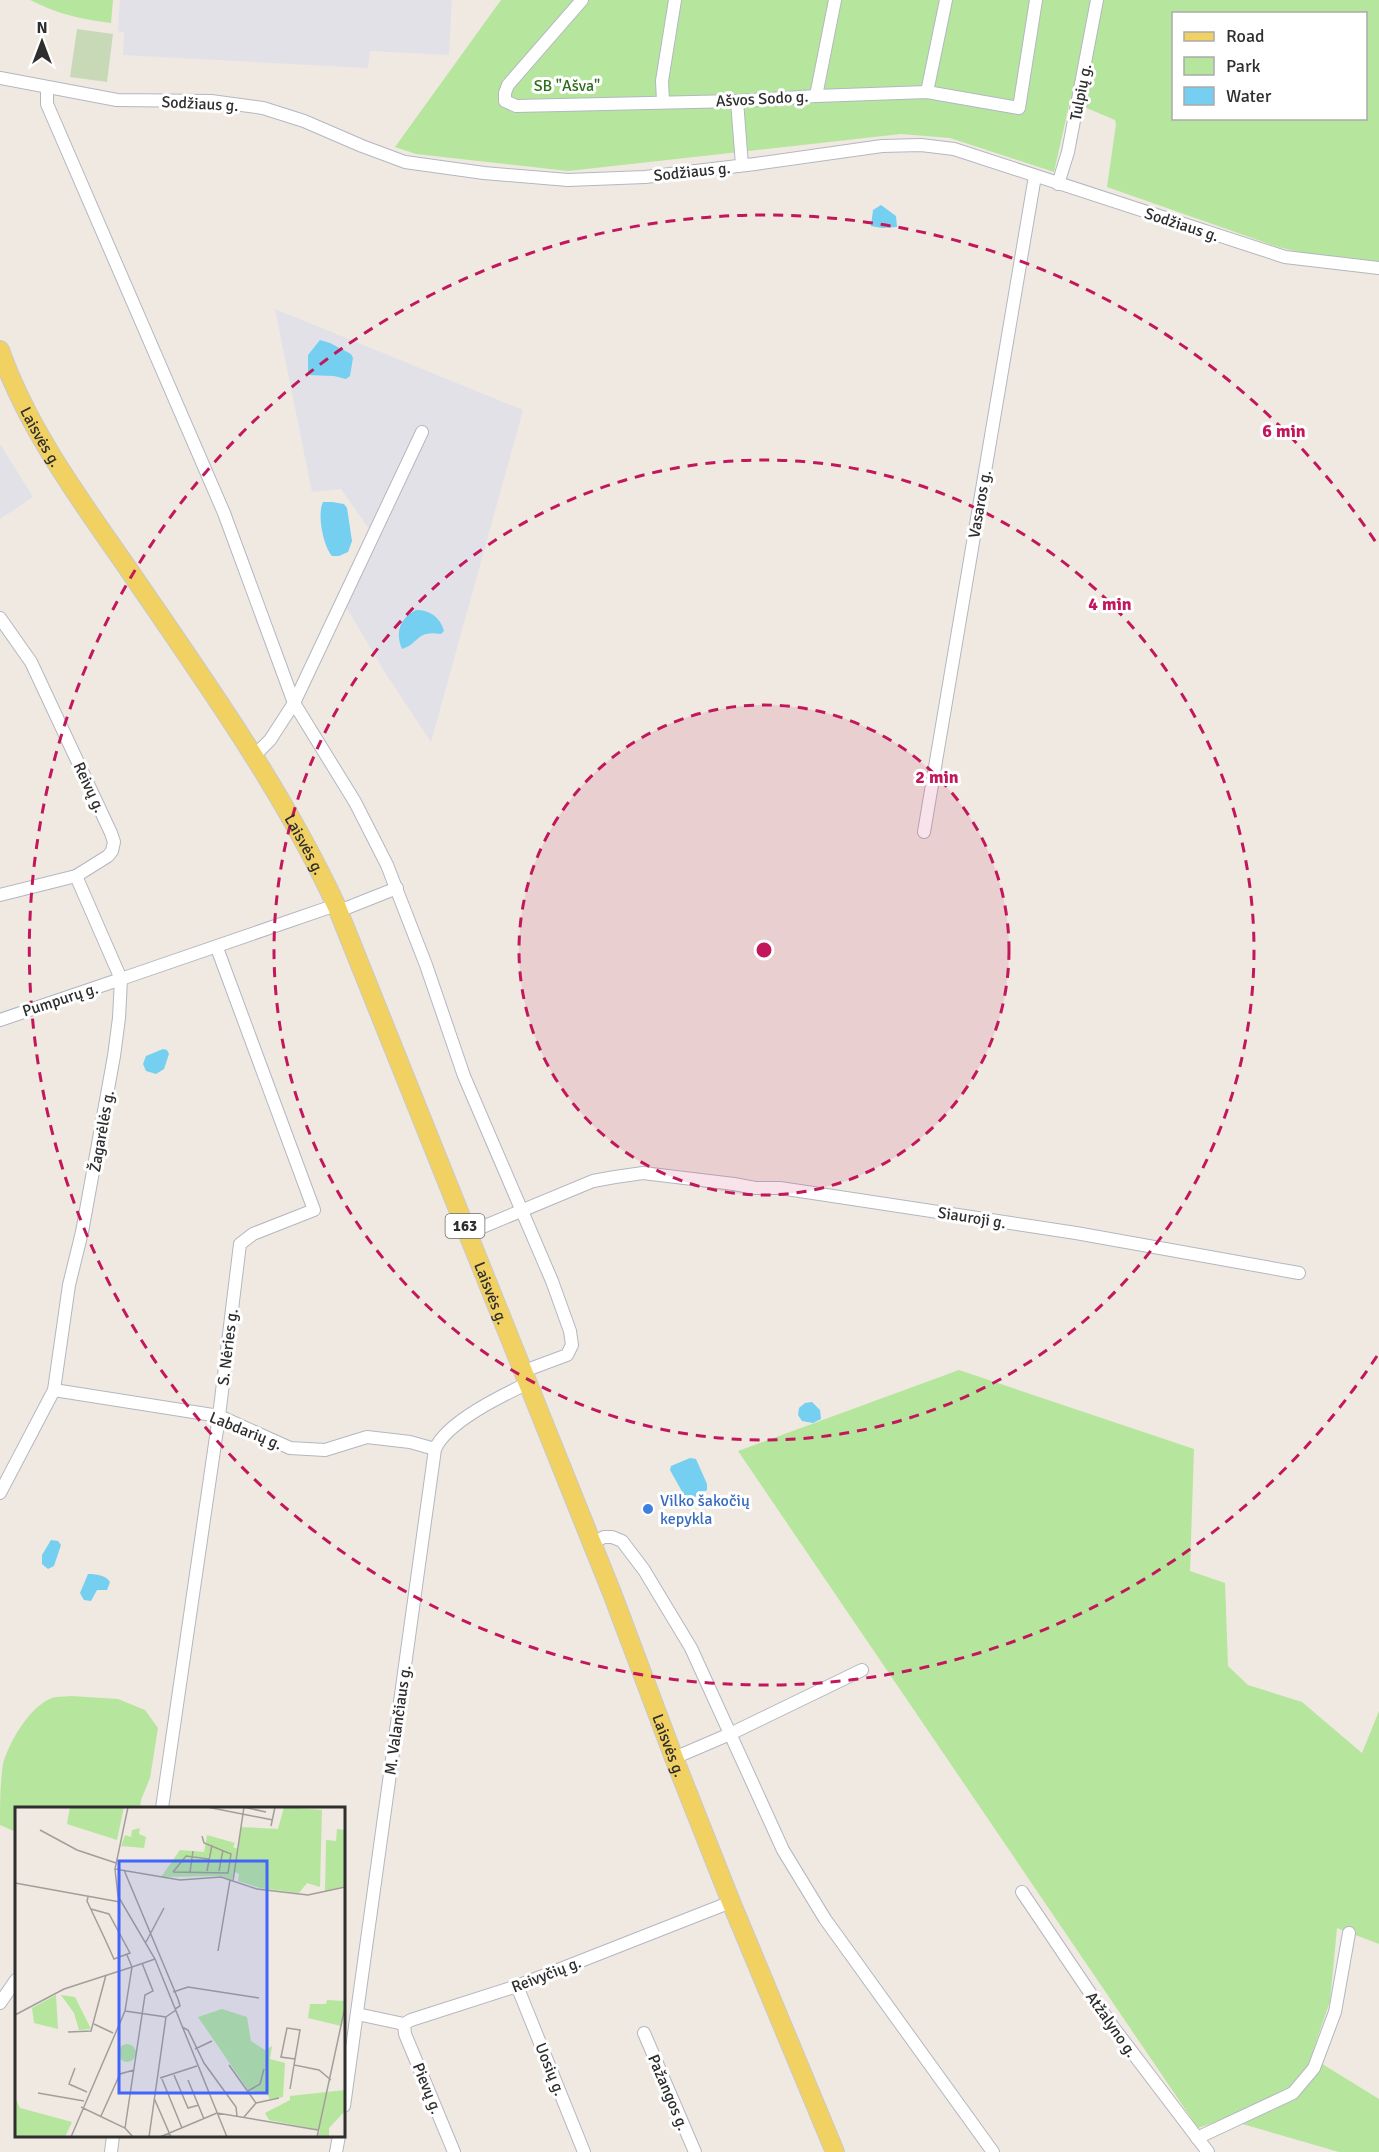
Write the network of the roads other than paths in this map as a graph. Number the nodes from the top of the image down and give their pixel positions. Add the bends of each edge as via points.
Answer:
1 (582, 0) edge
2 (675, 0) edge
3 (835, 0) edge
4 (946, 0) edge
5 (1036, 0) edge
6 (1097, 0) edge
7 (0, 78) edge
8 (47, 87) junction
9 (927, 92) junction
10 (816, 96) junction
11 (663, 101) junction
12 (737, 101) junction
13 (742, 165) junction
14 (1035, 176) junction
15 (1058, 184) junction
16 (1379, 268) edge
17 (0, 350) edge
18 (6, 380) edge
19 (422, 432) dead end
20 (0, 618) edge
21 (294, 703) junction
22 (254, 756) junction
23 (924, 832) dead end
24 (76, 876) junction
25 (397, 888) junction
26 (0, 895) edge
27 (338, 908) junction
28 (217, 948) junction
29 (121, 979) junction
30 (0, 1020) edge
31 (521, 1210) junction
32 (468, 1233) junction
33 (1299, 1273) dead end
34 (526, 1377) junction
35 (54, 1390) junction
36 (219, 1416) junction
37 (435, 1449) junction
38 (0, 1493) edge
39 (591, 1543) junction
40 (862, 1670) dead end
41 (730, 1734) junction
42 (674, 1758) junction
43 (162, 1807) edge
44 (1022, 1892) dead end
45 (731, 1902) junction
46 (1349, 1933) dead end
47 (15, 1981) edge
48 (517, 1986) junction
49 (0, 2003) edge
50 (357, 2014) junction
51 (404, 2024) junction
52 (644, 2033) dead end
53 (345, 2099) edge
54 (113, 2137) edge
55 (339, 2137) edge
56 (1197, 2138) junction
57 (111, 2152) edge
58 (336, 2152) edge
59 (454, 2152) edge
60 (584, 2152) edge
61 (695, 2152) edge
62 (835, 2152) edge
63 (993, 2152) edge
64 (1208, 2152) edge

1 - 11 street, Ašvos Sodo g. via 508,85 505,101 516,106
2 - 11 street via 662,81
3 - 10 street
4 - 9 street
5 - 9 street, Ašvos Sodo g. via 1019,108
6 - 15 street, Tulpių g. via 1068,152
7 - 8 street, Sodžiaus g.
8 - 13 street, Sodžiaus g. via 117,100 211,101 263,108 405,162 484,173 568,180 645,177
8 - 21 street via 47,104 224,513
9 - 10 street, Ašvos Sodo g.
10 - 12 street, Ašvos Sodo g.
11 - 12 street, Ašvos Sodo g.
12 - 13 street
13 - 14 street, Sodžiaus g. via 882,146 921,145 954,148
14 - 15 street, Sodžiaus g.
14 - 23 street, Vasaros g.
15 - 16 street, Sodžiaus g. via 1285,257
17 - 18 main road, Laisvės g. / 163
18 - 22 main road, Laisvės g. / 163 via 81,501
19 - 21 street
20 - 24 street, Reivų g. via 31,662 114,842 112,851
21 - 22 street via 270,740
21 - 25 street via 355,802
22 - 27 main road, Laisvės g. / 163 via 305,842
24 - 26 street, Reivų g.
24 - 29 street
25 - 27 street
25 - 31 street via 464,1076
27 - 28 street
27 - 32 main road, Laisvės g. / 163
28 - 29 street
28 - 36 street, S. Nėries g. via 314,1210 253,1234 240,1244
29 - 30 street, Pumpurų g.
29 - 35 street, Žagarėlės g. via 109,1087 69,1285
31 - 32 street, Siauroji g.
31 - 33 street, Siauroji g. via 592,1181 643,1173 780,1188 1028,1225
31 - 34 street via 552,1281 572,1345 567,1355
32 - 34 main road, Laisvės g. / 163
34 - 37 street via 452,1428
34 - 39 main road, Laisvės g. / 163
35 - 36 street, Labdarių g.
35 - 38 street, Žagarėlės g.
36 - 37 street, Labdarių g. via 290,1448 325,1450 367,1437
36 - 43 street, S. Nėries g.
37 - 50 street, M. Valančiaus g.
39 - 41 street via 612,1537 629,1548 691,1648
39 - 42 main road, Laisvės g. / 163
40 - 41 street
41 - 42 street
41 - 63 street via 795,1872
42 - 45 main road, Laisvės g. / 163
44 - 56 street, Atžalyno g. via 1113,2027
45 - 48 street, Reivyčių g.
45 - 62 main road, Laisvės g. / 163
46 - 56 street via 1335,2012 1314,2068 1293,2092
47 - 49 street
48 - 51 street, Reivyčių g.
48 - 60 street, Uosių g.
50 - 51 street
50 - 53 street, M. Valančiaus g.
51 - 59 street, Pievų g.
52 - 61 street, Pažangos g.
54 - 57 street
55 - 58 street
56 - 64 street, Atžalyno g.

